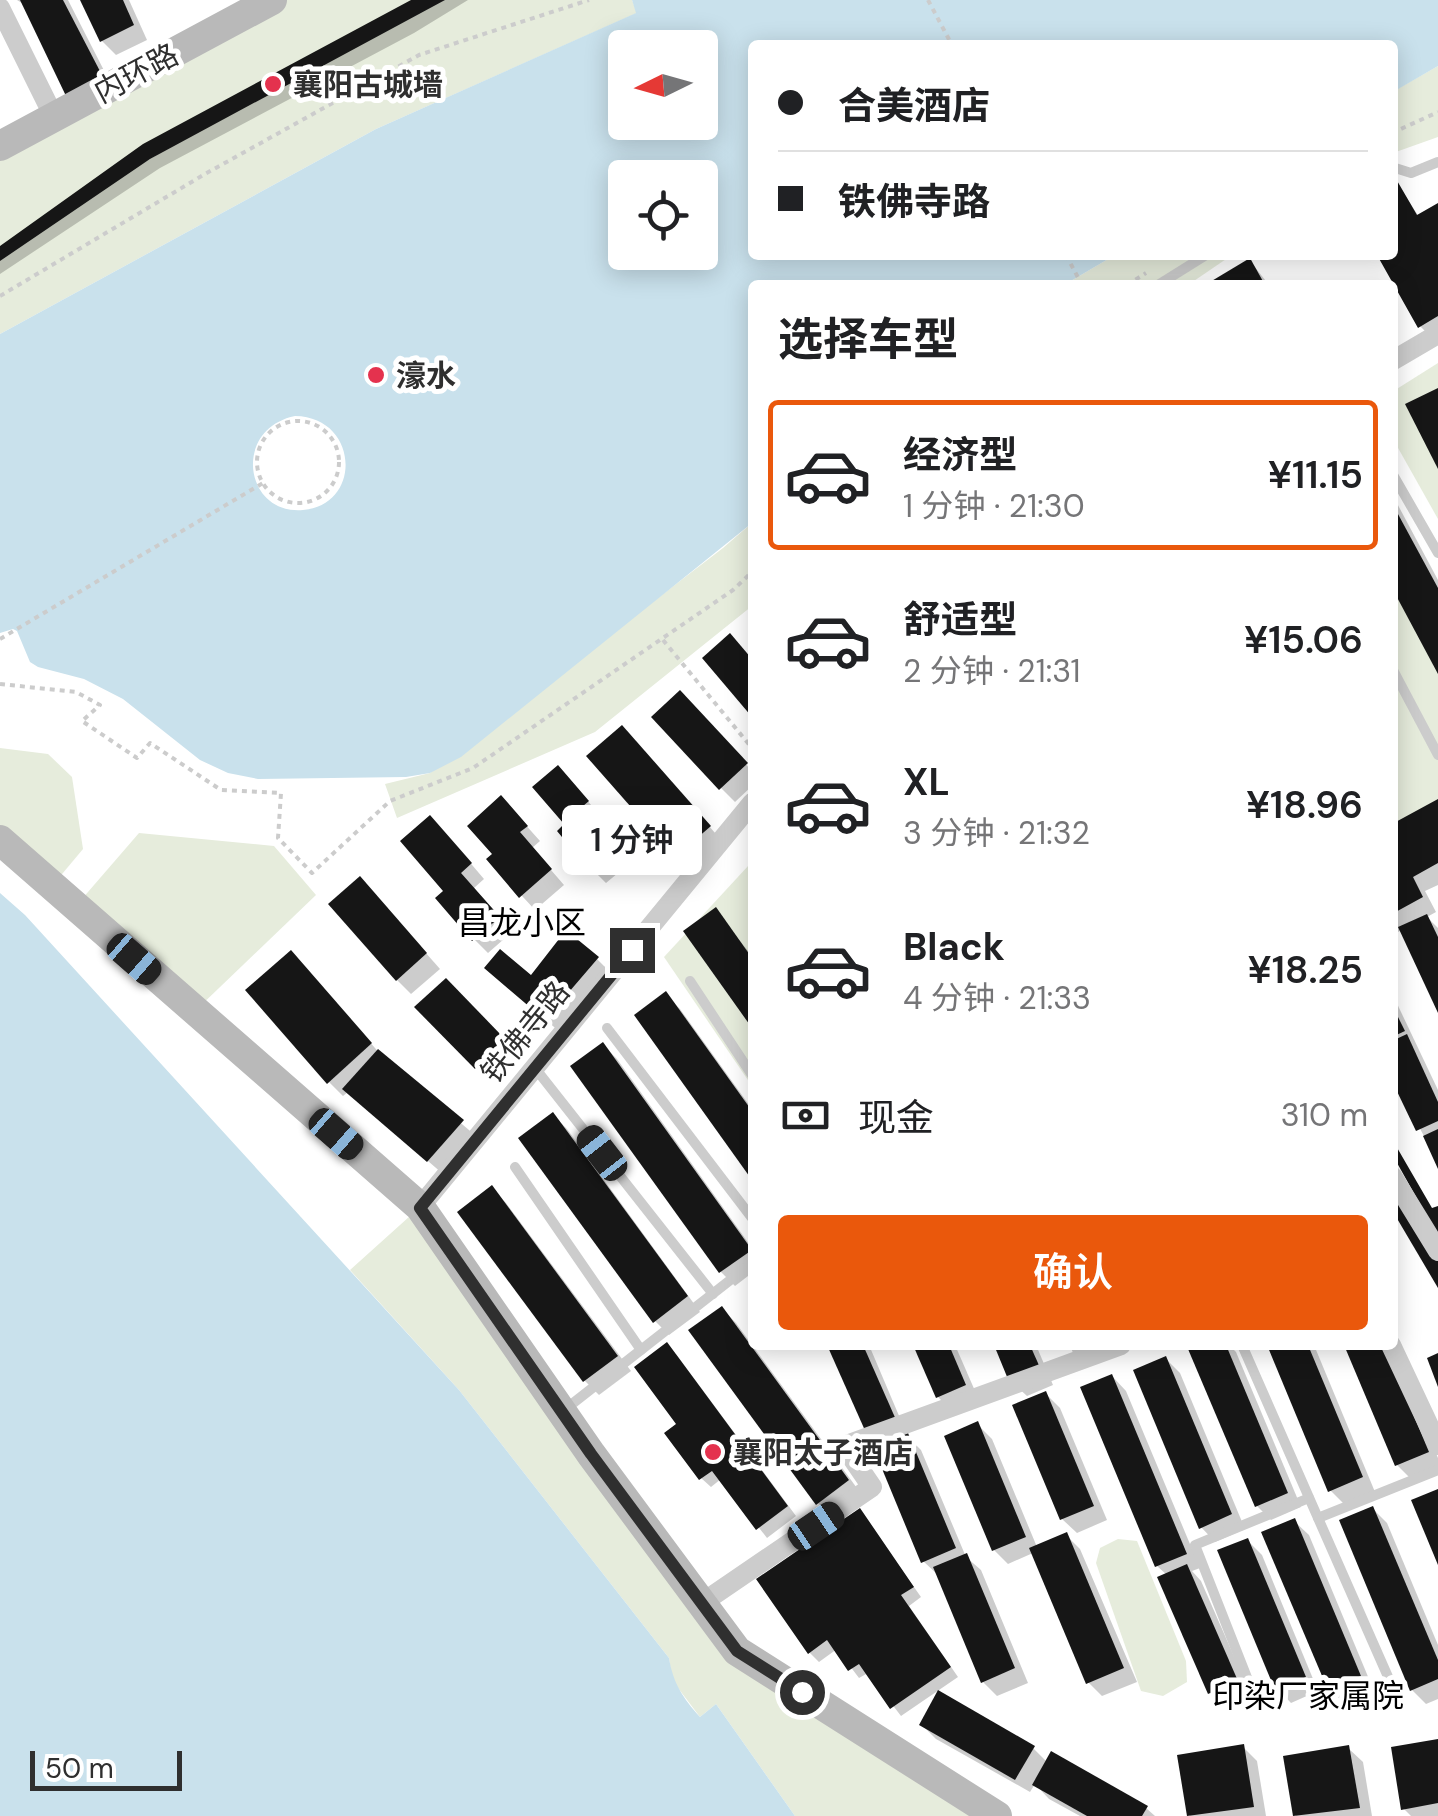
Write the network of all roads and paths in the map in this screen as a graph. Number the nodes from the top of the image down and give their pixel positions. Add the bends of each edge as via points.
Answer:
1 (272, 0) edge
2 (589, 0) edge
3 (928, 0) edge
4 (0, 8) edge
5 (949, 40) edge
6 (1438, 112) edge
7 (54, 117) junction
8 (1398, 130) edge
9 (0, 146) edge
10 (1438, 162) edge
11 (1398, 169) edge
12 (1198, 260) edge
13 (1166, 280) edge
14 (0, 296) edge
15 (1438, 334) edge
16 (1398, 357) edge
17 (1398, 483) edge
18 (261, 484) junction
19 (1438, 553) edge
20 (748, 576) edge
21 (0, 639) edge
22 (662, 639) junction
23 (1398, 679) edge
24 (0, 684) edge
25 (748, 743) edge
26 (1438, 754) edge
27 (748, 808) edge
28 (0, 840) edge
29 (690, 981) dead end
30 (607, 1028) dead end
31 (534, 1068) junction
32 (748, 1068) edge
33 (514, 1167) dead end
34 (1398, 1186) edge
35 (420, 1208) junction
36 (748, 1213) edge
37 (1438, 1251) edge
38 (748, 1266) edge
39 (713, 1294) junction
40 (641, 1350) junction
41 (1107, 1350) edge
42 (1244, 1350) edge
43 (1393, 1350) edge
44 (562, 1412) junction
45 (1438, 1446) edge
46 (1438, 1470) edge
47 (1309, 1498) junction
48 (1318, 1518) junction
49 (702, 1603) junction
50 (1389, 1679) dead end
51 (1248, 1680) dead end
52 (997, 1816) edge

1 - 7 street, 内环路
2 - 14 path via 418,55
3 - 5 path
4 - 7 street
6 - 8 path
7 - 9 street, 内环路
10 - 11 lane via 1411,173
12 - 13 lane
15 - 16 street
17 - 19 lane
18 - 18 path via 283,501 310,502 338,474 337,447 320,426 280,425 261,444
18 - 21 path
20 - 22 path
22 - 24 path via 474,768 390,801 312,873 278,838 280,793 220,790 150,743 136,758 82,720 100,705 76,692
22 - 25 path
23 - 26 lane
27 - 31 street, 铁佛寺路
28 - 35 street
29 - 32 lane
30 - 36 lane
31 - 35 street, 铁佛寺路
31 - 39 lane
33 - 40 lane
34 - 37 street
35 - 44 street
38 - 39 lane
39 - 40 lane
40 - 44 lane
41 - 49 street via 844,1446 872,1487
42 - 47 lane
43 - 45 street
44 - 49 street
46 - 48 lane
47 - 48 lane
47 - 51 lane via 1195,1545
48 - 50 lane
49 - 52 street via 737,1651

